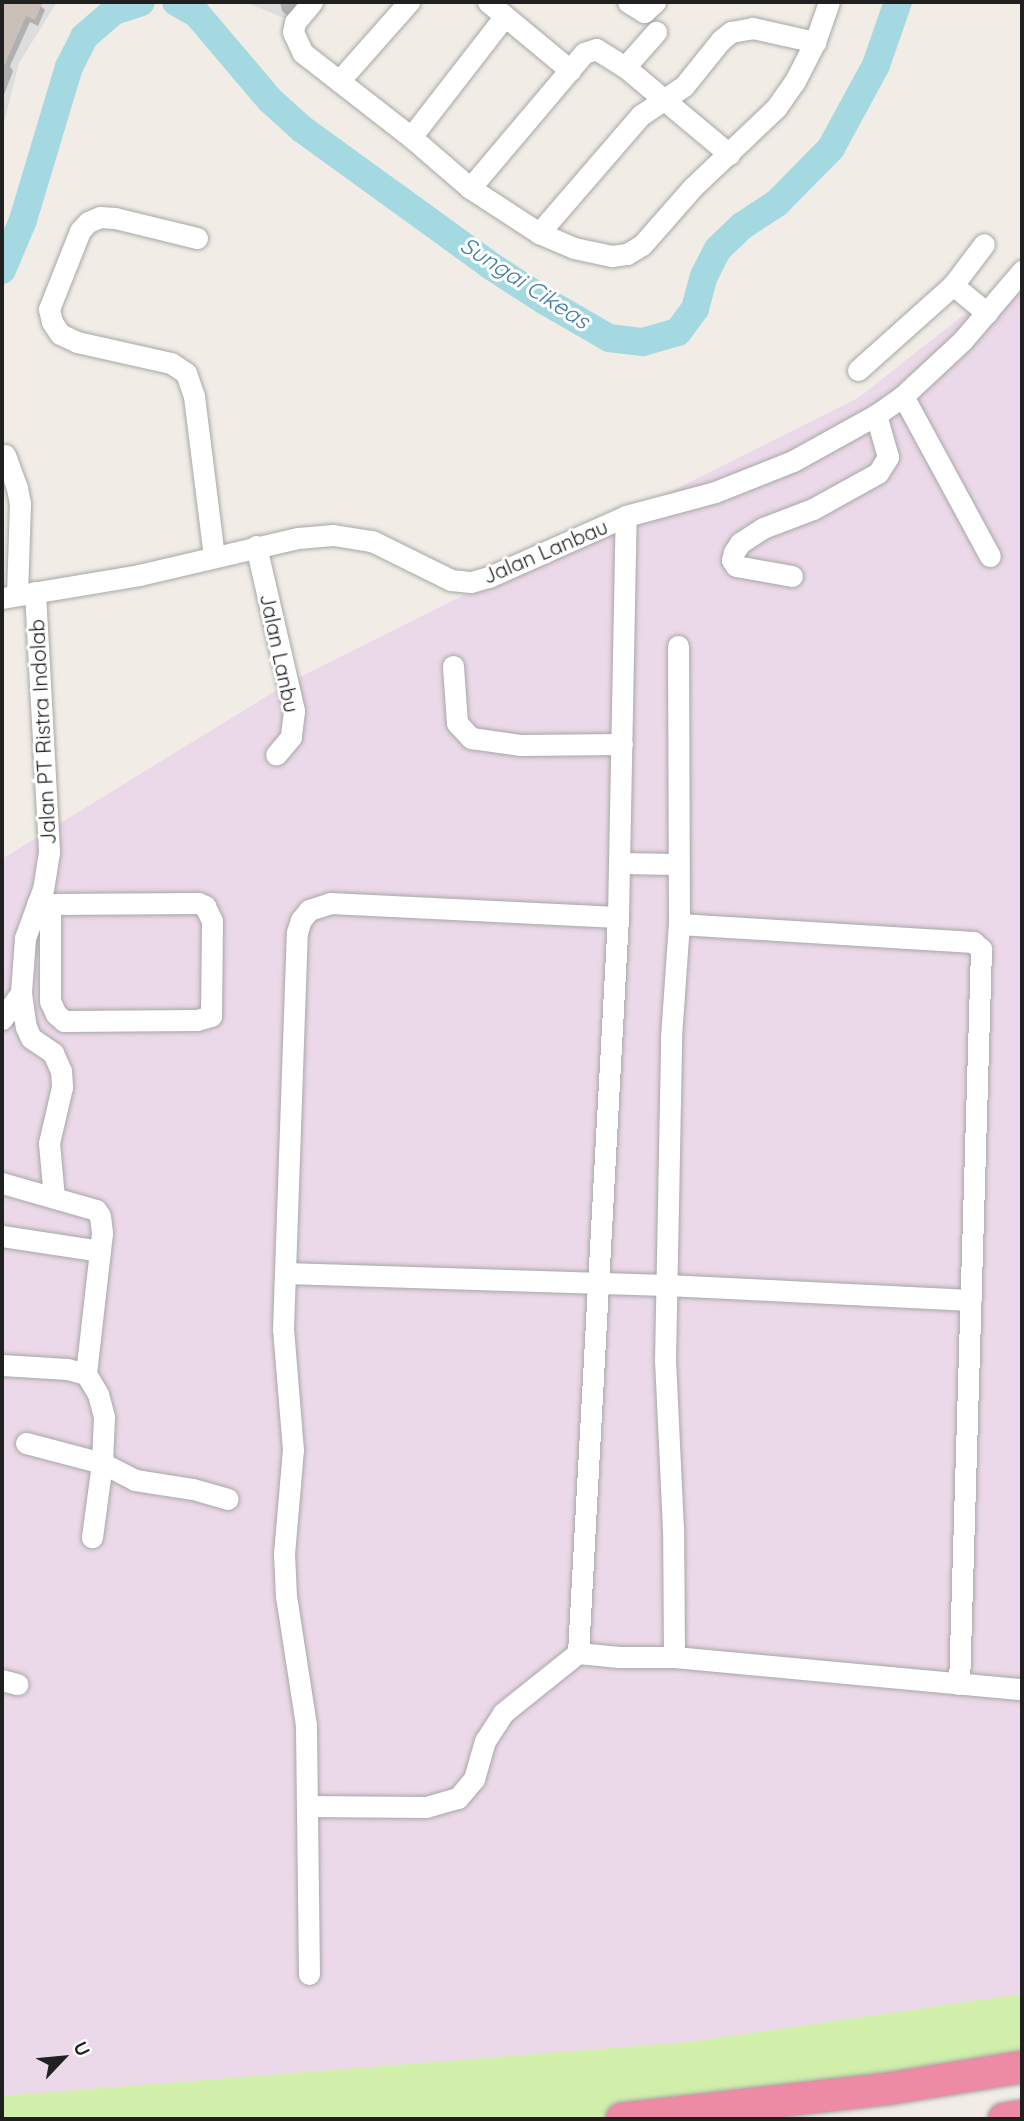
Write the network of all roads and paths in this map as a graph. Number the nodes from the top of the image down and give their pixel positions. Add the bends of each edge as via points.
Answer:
1 (313, 2) edge
2 (409, 2) edge
3 (488, 2) edge
4 (628, 2) edge
5 (655, 2) edge
6 (829, 2) edge
7 (505, 16) junction
8 (656, 32) dead end
9 (815, 42) junction
10 (625, 67) junction
11 (570, 70) junction
12 (339, 81) junction
13 (663, 100) junction
14 (411, 137) junction
15 (729, 153) junction
16 (470, 188) junction
17 (540, 233) junction
18 (197, 238) dead end
19 (984, 244) dead end
20 (1022, 271) edge
21 (953, 285) junction
22 (987, 313) junction
23 (858, 370) dead end
24 (903, 396) junction
25 (876, 415) junction
26 (5, 455) dead end
27 (626, 516) junction
28 (256, 546) junction
29 (214, 556) junction
30 (990, 556) dead end
31 (792, 576) dead end
32 (18, 595) edge
33 (678, 646) dead end
34 (453, 667) dead end
35 (622, 744) junction
36 (276, 755) dead end
37 (620, 863) junction
38 (677, 864) junction
39 (43, 904) junction
40 (618, 917) junction
41 (679, 925) junction
42 (21, 993) junction
43 (2, 1019) edge
44 (2, 1182) edge
45 (54, 1198) junction
46 (2, 1236) edge
47 (100, 1251) junction
48 (285, 1273) junction
49 (598, 1283) junction
50 (666, 1284) junction
51 (971, 1300) junction
52 (2, 1365) edge
53 (86, 1374) junction
54 (26, 1443) dead end
55 (102, 1463) junction
56 (228, 1499) dead end
57 (92, 1537) dead end
58 (578, 1653) junction
59 (674, 1657) junction
60 (960, 1684) junction
61 (1022, 1689) edge
62 (307, 1806) junction
63 (309, 1974) dead end
64 (1022, 2067) edge
65 (1022, 2116) edge
66 (622, 2119) edge
67 (1004, 2119) edge

1 - 12 street via 295,22 295,42
2 - 12 street
3 - 7 street
4 - 5 street via 644,12
6 - 9 street
7 - 11 street
7 - 14 street
8 - 10 street
9 - 13 street via 753,28 731,32 684,86
9 - 15 street via 776,108
10 - 11 street via 596,49 584,53
10 - 13 street
11 - 16 street
12 - 14 street
13 - 15 street
13 - 17 street via 641,115
14 - 16 street
15 - 17 street via 642,245 627,254 595,254
16 - 17 street
18 - 29 street via 116,218 88,222 80,231 49,309 60,334 77,342 171,363 186,373 194,396
19 - 21 street
20 - 22 street, Jalan Lanbau
21 - 22 street
21 - 23 street
22 - 24 street, Jalan Lanbau
24 - 25 street, Jalan Lanbau
24 - 30 street
25 - 27 street, Jalan Lanbau via 793,461 745,481
25 - 31 street via 888,457 878,473 813,509 764,528 740,542 734,552 736,566
26 - 32 street, Jalan PT Ristra Indolab via 20,504
27 - 28 street, Jalan Lanbau via 471,582 435,574 389,548 357,537 298,538
27 - 35 street
28 - 29 street, Jalan Lanbau
28 - 36 street, Jalan Lanbu via 294,711 291,737
29 - 32 street, Jalan Lanbau via 139,575
32 - 39 street, Jalan PT Ristra Indolab via 49,815
33 - 38 street
34 - 35 street via 457,723 471,738 509,745
35 - 37 street
37 - 38 street
37 - 40 street
38 - 41 street
39 - 39 street via 205,906 212,921 211,1016 197,1020 64,1021 50,1001
39 - 42 street, Jalan PT Ristra Indolab via 23,946
40 - 48 street via 330,903 309,910 297,932
40 - 49 street
41 - 50 street via 671,1037
41 - 51 street via 979,945
42 - 43 street
42 - 45 street, Jalan PT Ristra Indolab via 31,1038 53,1053 61,1071 62,1087 49,1143
44 - 45 street
45 - 47 street via 96,1210 101,1222
46 - 47 street
47 - 53 street
48 - 49 street
48 - 62 street via 283,1329 293,1450 285,1576 304,1703
49 - 50 street
49 - 58 street
50 - 51 street
50 - 59 street
51 - 60 street
52 - 53 street
53 - 55 street via 104,1417
54 - 55 street
55 - 56 street via 135,1480
55 - 57 street
58 - 59 street
58 - 62 street via 503,1713 485,1741 474,1779 458,1798 426,1807
59 - 60 street
60 - 61 street
62 - 63 street
64 - 66 highway via 893,2088
65 - 67 highway

